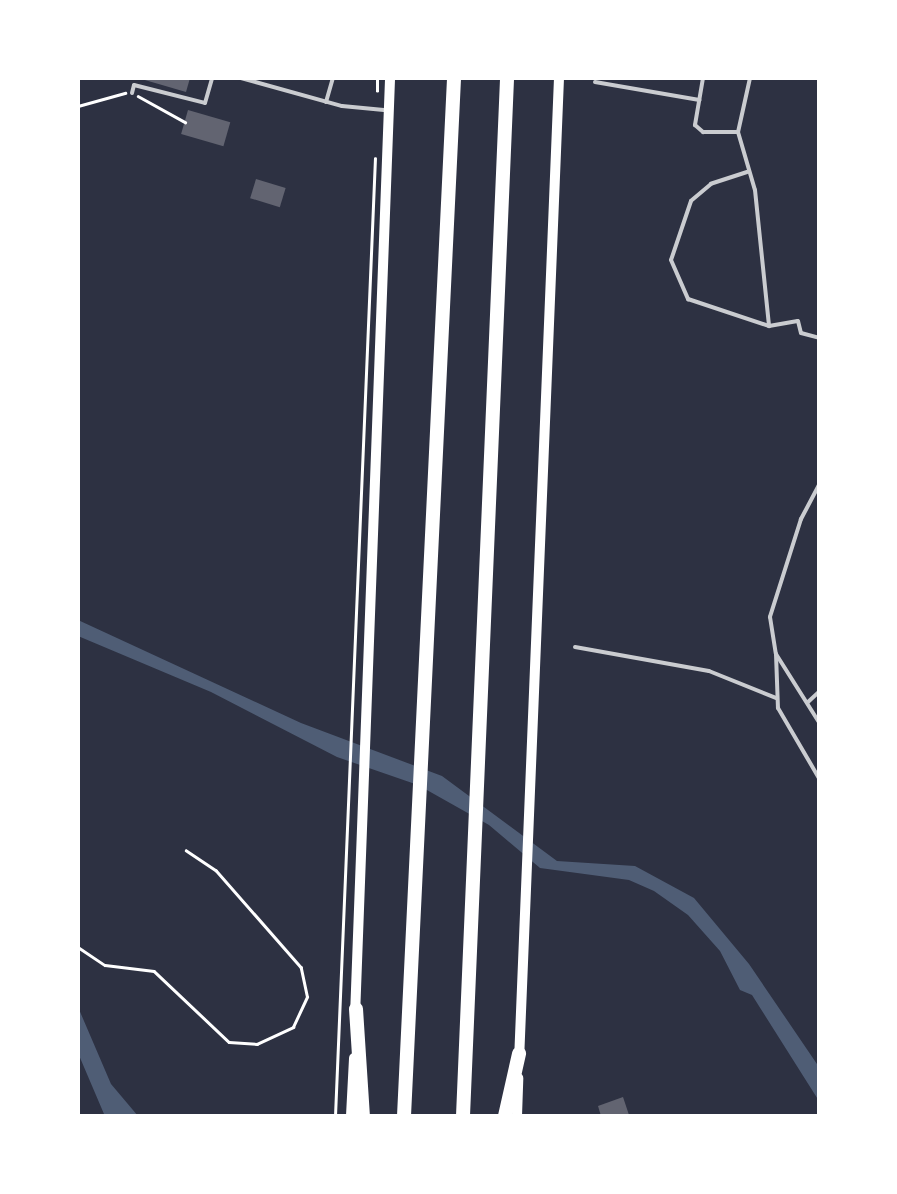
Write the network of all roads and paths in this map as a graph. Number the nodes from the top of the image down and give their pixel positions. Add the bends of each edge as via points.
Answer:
1 (212, 78) edge
2 (241, 78) edge
3 (332, 78) edge
4 (378, 78) edge
5 (390, 78) edge
6 (454, 78) edge
7 (507, 78) edge
8 (558, 78) edge
9 (703, 78) edge
10 (750, 78) edge
11 (595, 82) dead end
12 (132, 93) dead end
13 (698, 100) junction
14 (326, 102) junction
15 (383, 110) junction
16 (738, 132) junction
17 (375, 148) dead end
18 (747, 172) junction
19 (769, 326) junction
20 (820, 338) edge
21 (820, 482) edge
22 (575, 646) dead end
23 (776, 654) junction
24 (820, 692) edge
25 (776, 698) junction
26 (808, 702) junction
27 (820, 724) edge
28 (820, 780) edge
29 (186, 851) dead end
30 (78, 946) edge
31 (356, 1009) junction
32 (519, 1054) junction
33 (335, 1116) edge
34 (351, 1116) edge
35 (363, 1116) edge
36 (404, 1116) edge
37 (463, 1116) edge
38 (505, 1116) edge
39 (517, 1116) edge

1 - 12 lane via 205,103 134,85
2 - 14 lane
3 - 14 lane
4 - 15 path
5 - 15 main road
6 - 36 highway
7 - 37 highway
8 - 32 main road
9 - 13 lane
10 - 16 lane
11 - 13 lane
13 - 16 lane via 698,130
14 - 15 lane
15 - 31 main road
16 - 18 lane
17 - 33 path
18 - 19 lane via 765,254
18 - 19 lane via 711,184 691,201 671,260 688,299
19 - 20 lane via 798,321 800,333
21 - 23 lane via 770,617
22 - 25 lane via 709,671
23 - 25 lane
23 - 26 lane
24 - 26 lane
25 - 28 lane
26 - 27 lane
29 - 30 path via 216,871 301,968 307,998 293,1026 257,1044 229,1042 154,971 105,965
31 - 34 main road
31 - 35 highway
32 - 38 highway
32 - 39 main road

